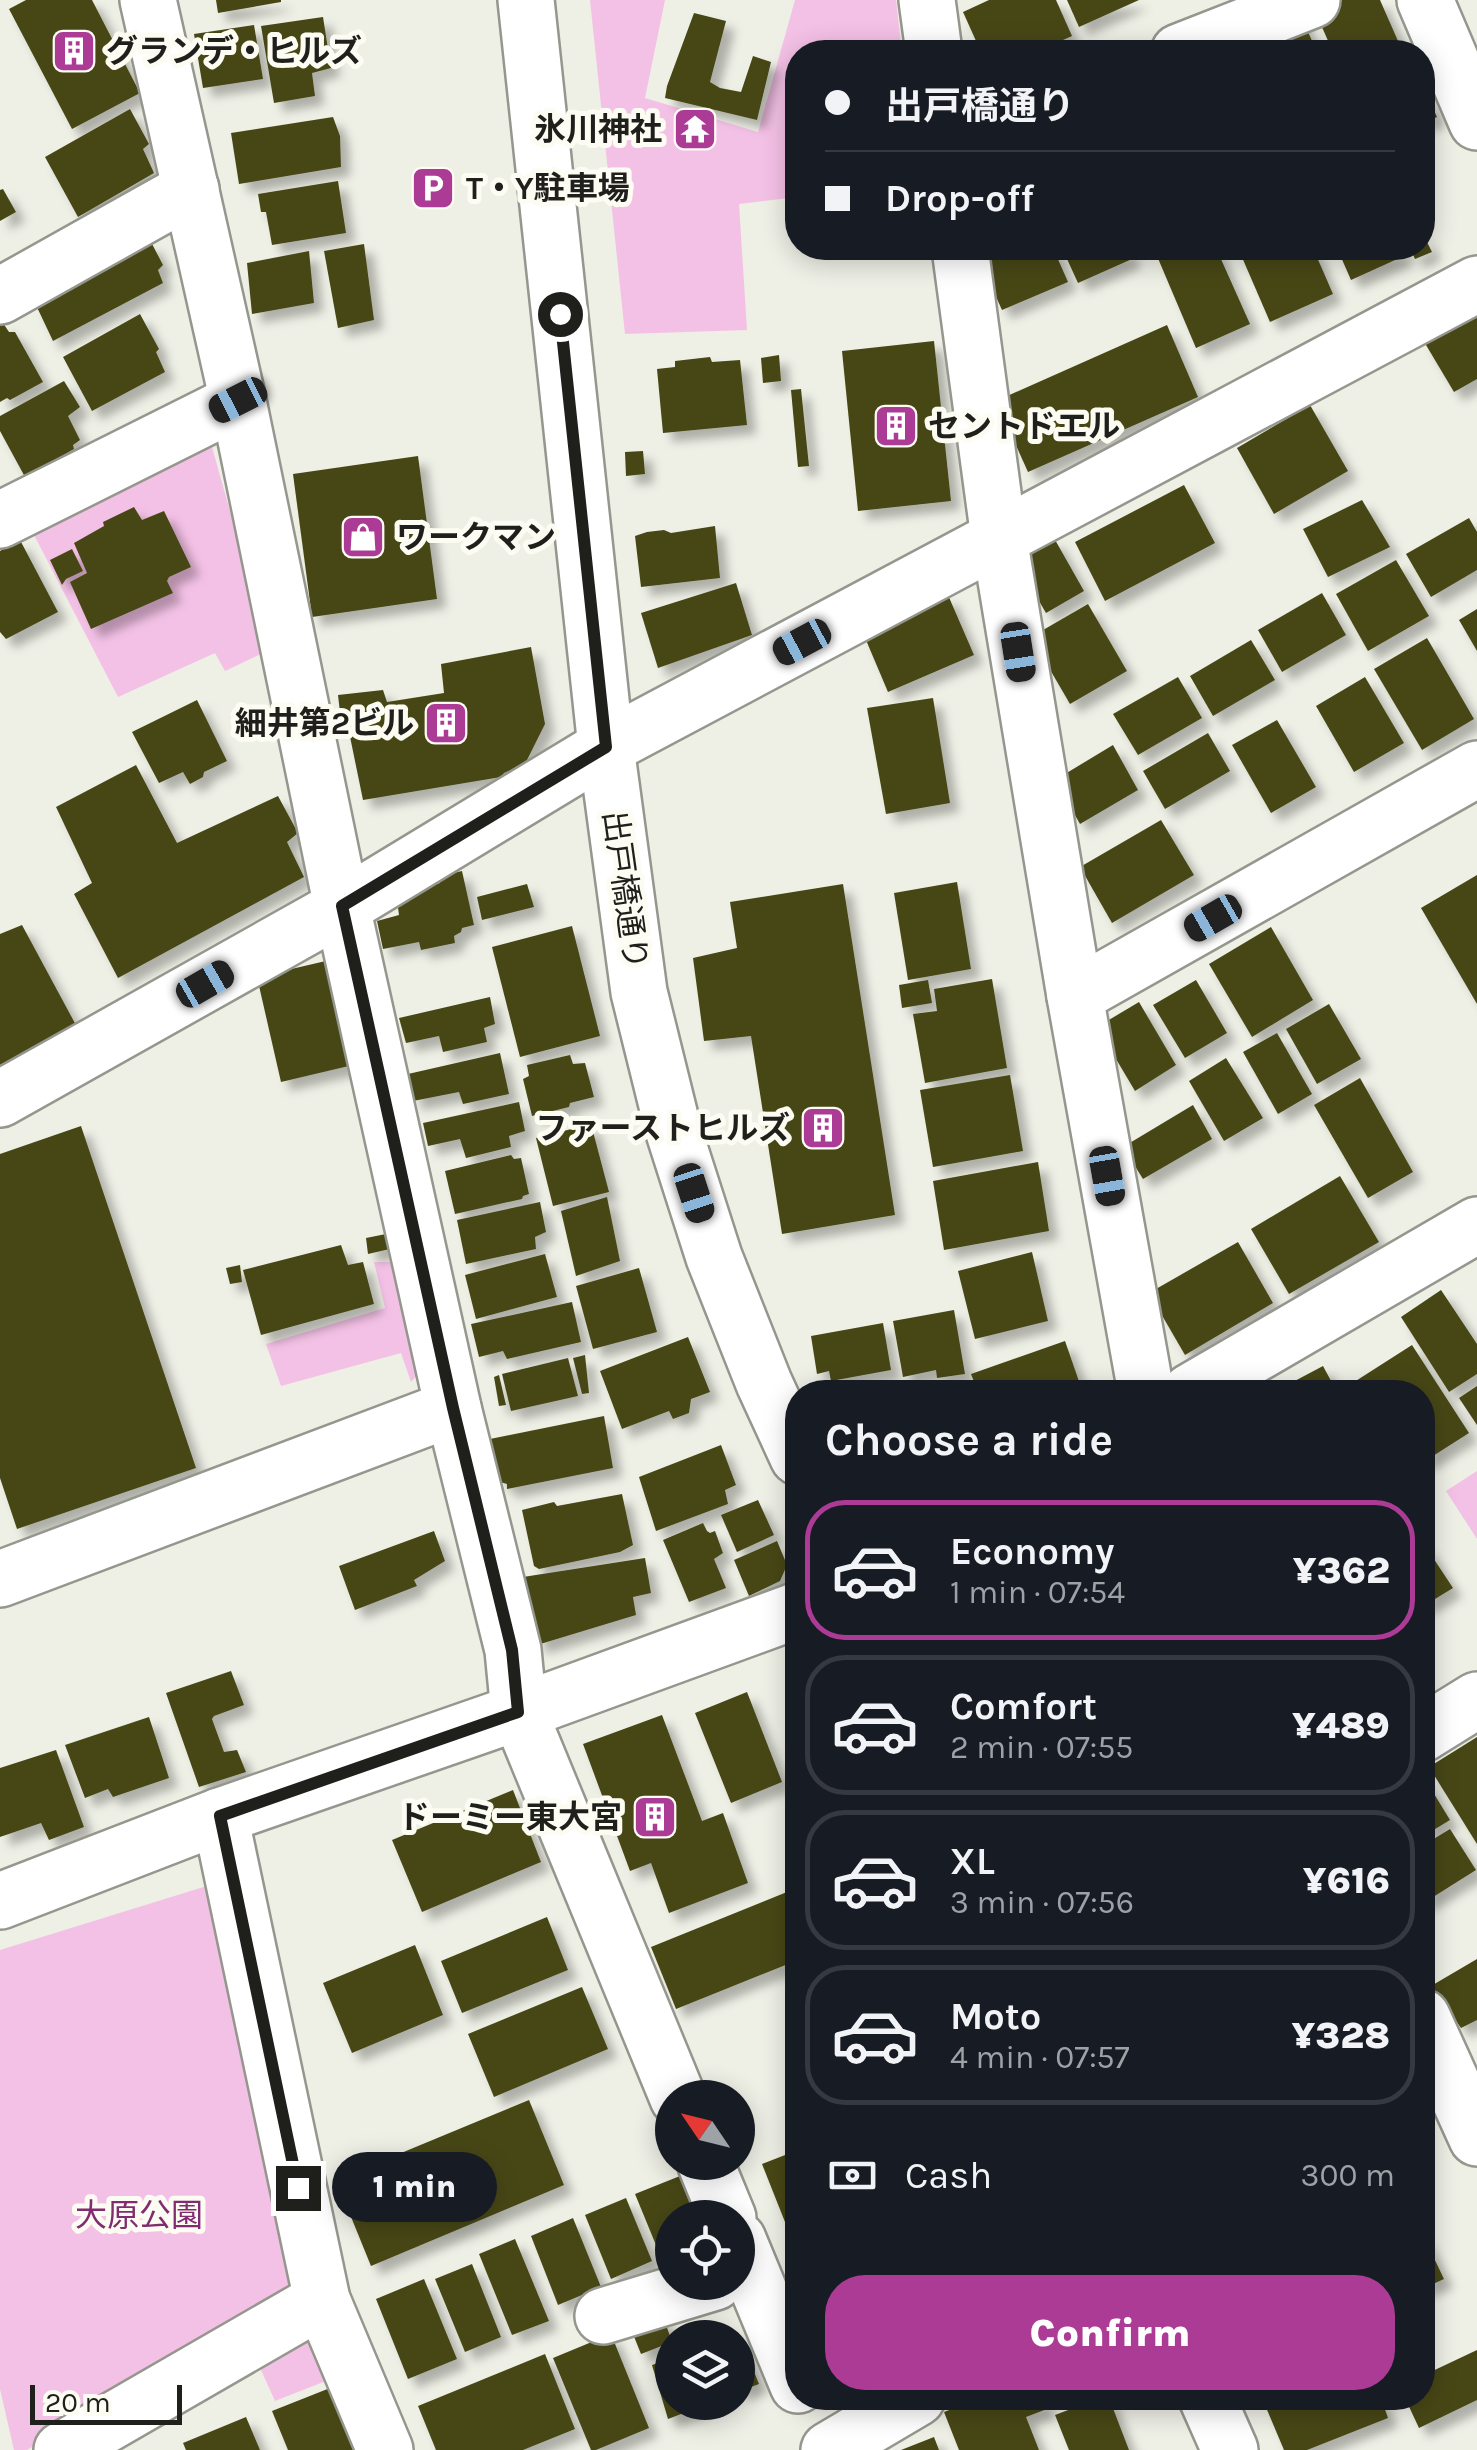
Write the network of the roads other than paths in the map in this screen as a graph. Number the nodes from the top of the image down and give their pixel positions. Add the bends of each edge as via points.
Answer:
1 (148, 0) edge
2 (526, 0) edge
3 (928, 0) edge
4 (1312, 0) edge
5 (1425, 0) edge
6 (933, 40) edge
7 (1210, 40) edge
8 (1477, 122) edge
9 (191, 189) junction
10 (962, 260) edge
11 (1477, 284) edge
12 (0, 296) edge
13 (238, 400) junction
14 (0, 520) edge
15 (999, 538) junction
16 (606, 747) junction
17 (1477, 769) edge
18 (342, 906) junction
19 (1075, 996) junction
20 (0, 1100) edge
21 (1477, 1225) edge
22 (1144, 1380) edge
23 (1211, 1380) edge
24 (453, 1408) junction
25 (785, 1429) edge
26 (0, 1580) edge
27 (785, 1615) edge
28 (1477, 1700) edge
29 (518, 1712) junction
30 (1435, 1726) edge
31 (220, 1816) junction
32 (0, 1901) edge
33 (1435, 2033) edge
34 (1463, 2069) edge
35 (671, 2080) edge
36 (1477, 2138) edge
37 (655, 2297) edge
38 (322, 2300) junction
39 (752, 2300) edge
40 (603, 2316) dead end
41 (785, 2362) edge
42 (808, 2410) edge
43 (896, 2410) edge
44 (1213, 2410) edge
45 (62, 2450) edge
46 (385, 2450) edge
47 (826, 2450) edge
48 (1230, 2450) edge

1 - 9 street
2 - 16 street, 出戸橋通り
3 - 6 street
4 - 7 street
5 - 8 street
9 - 12 street
9 - 13 street
10 - 15 street
11 - 15 street
13 - 14 street
13 - 18 street
15 - 16 street
15 - 19 street
16 - 18 street
16 - 25 street, 出戸橋通り via 639,992 673,1129 714,1257
17 - 19 street
18 - 20 street
18 - 24 street
19 - 22 street
21 - 23 street
24 - 26 street
24 - 29 street via 512,1650
27 - 29 street
28 - 30 street
29 - 31 street
29 - 35 street
31 - 32 street
31 - 38 street
33 - 34 street
34 - 36 street
37 - 40 street
38 - 45 street
38 - 46 street
39 - 41 street
42 - 47 street
43 - 47 street
44 - 48 street

